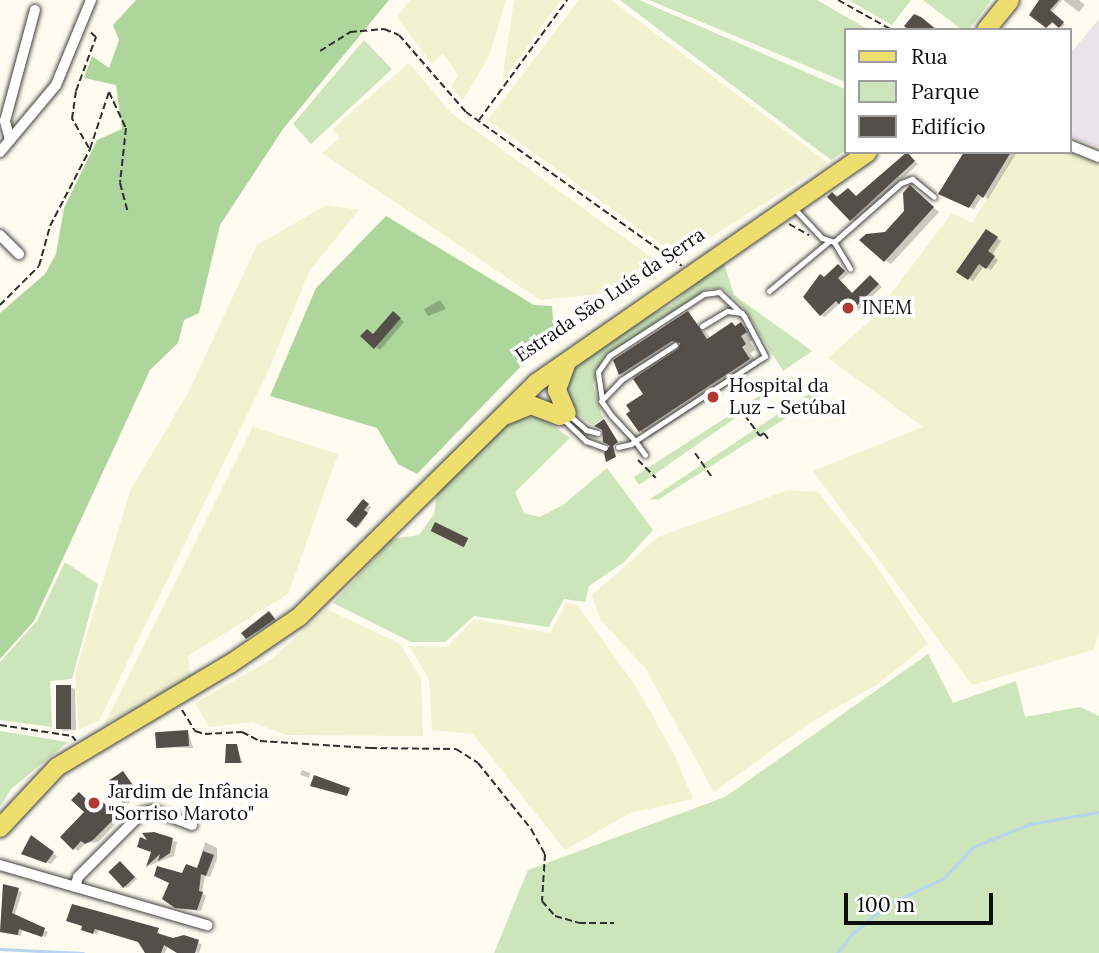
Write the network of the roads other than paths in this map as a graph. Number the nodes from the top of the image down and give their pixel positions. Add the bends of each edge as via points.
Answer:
1 (91, 0) edge
2 (1010, 0) edge
3 (35, 10) dead end
4 (988, 28) edge
5 (10, 140) junction
6 (1071, 146) edge
7 (0, 152) edge
8 (864, 154) edge
9 (864, 154) edge
10 (1099, 157) edge
11 (934, 197) dead end
12 (787, 211) junction
13 (0, 235) edge
14 (831, 242) junction
15 (19, 254) dead end
16 (850, 269) dead end
17 (769, 290) dead end
18 (742, 313) junction
19 (702, 326) dead end
20 (675, 345) dead end
21 (570, 358) junction
22 (537, 386) junction
23 (601, 401) junction
24 (564, 415) junction
25 (611, 415) junction
26 (610, 425) dead end
27 (598, 433) dead end
28 (476, 438) junction
29 (635, 441) junction
30 (618, 447) dead end
31 (605, 448) dead end
32 (645, 455) dead end
33 (252, 650) junction
34 (192, 825) dead end
35 (0, 828) edge
36 (0, 865) edge
37 (75, 887) junction
38 (207, 925) dead end

1 - 5 street via 57,85
2 - 4 main road
3 - 5 street via 5,121
5 - 7 street
6 - 10 street
8 - 12 main road, Estrada São Luís da Serra
9 - 22 main road, Estrada São Luís da Serra via 685,269
11 - 14 lane via 912,179 901,183
12 - 14 lane
12 - 21 main road, Estrada São Luís da Serra
13 - 15 street
14 - 16 lane
14 - 17 lane
18 - 19 lane via 727,311
18 - 23 lane via 727,296 704,294 604,360 596,385
18 - 29 lane via 765,356
20 - 23 lane via 606,391
21 - 22 main road, Estrada São Luís da Serra
21 - 24 main road via 557,381
22 - 24 lane
22 - 24 lane via 548,388
22 - 28 main road, Estrada São Luís da Serra
22 - 33 main road, Estrada São Luís da Serra via 476,424 331,583
23 - 25 lane
24 - 27 lane
24 - 28 main road via 526,406
24 - 31 lane via 586,442
25 - 26 lane
25 - 29 lane
28 - 33 main road, Estrada São Luís da Serra via 332,588
29 - 30 lane
29 - 32 lane
33 - 35 main road, Estrada São Luís da Serra via 83,750 37,783
34 - 37 street via 153,810 142,813 78,877
36 - 37 street
37 - 38 street

